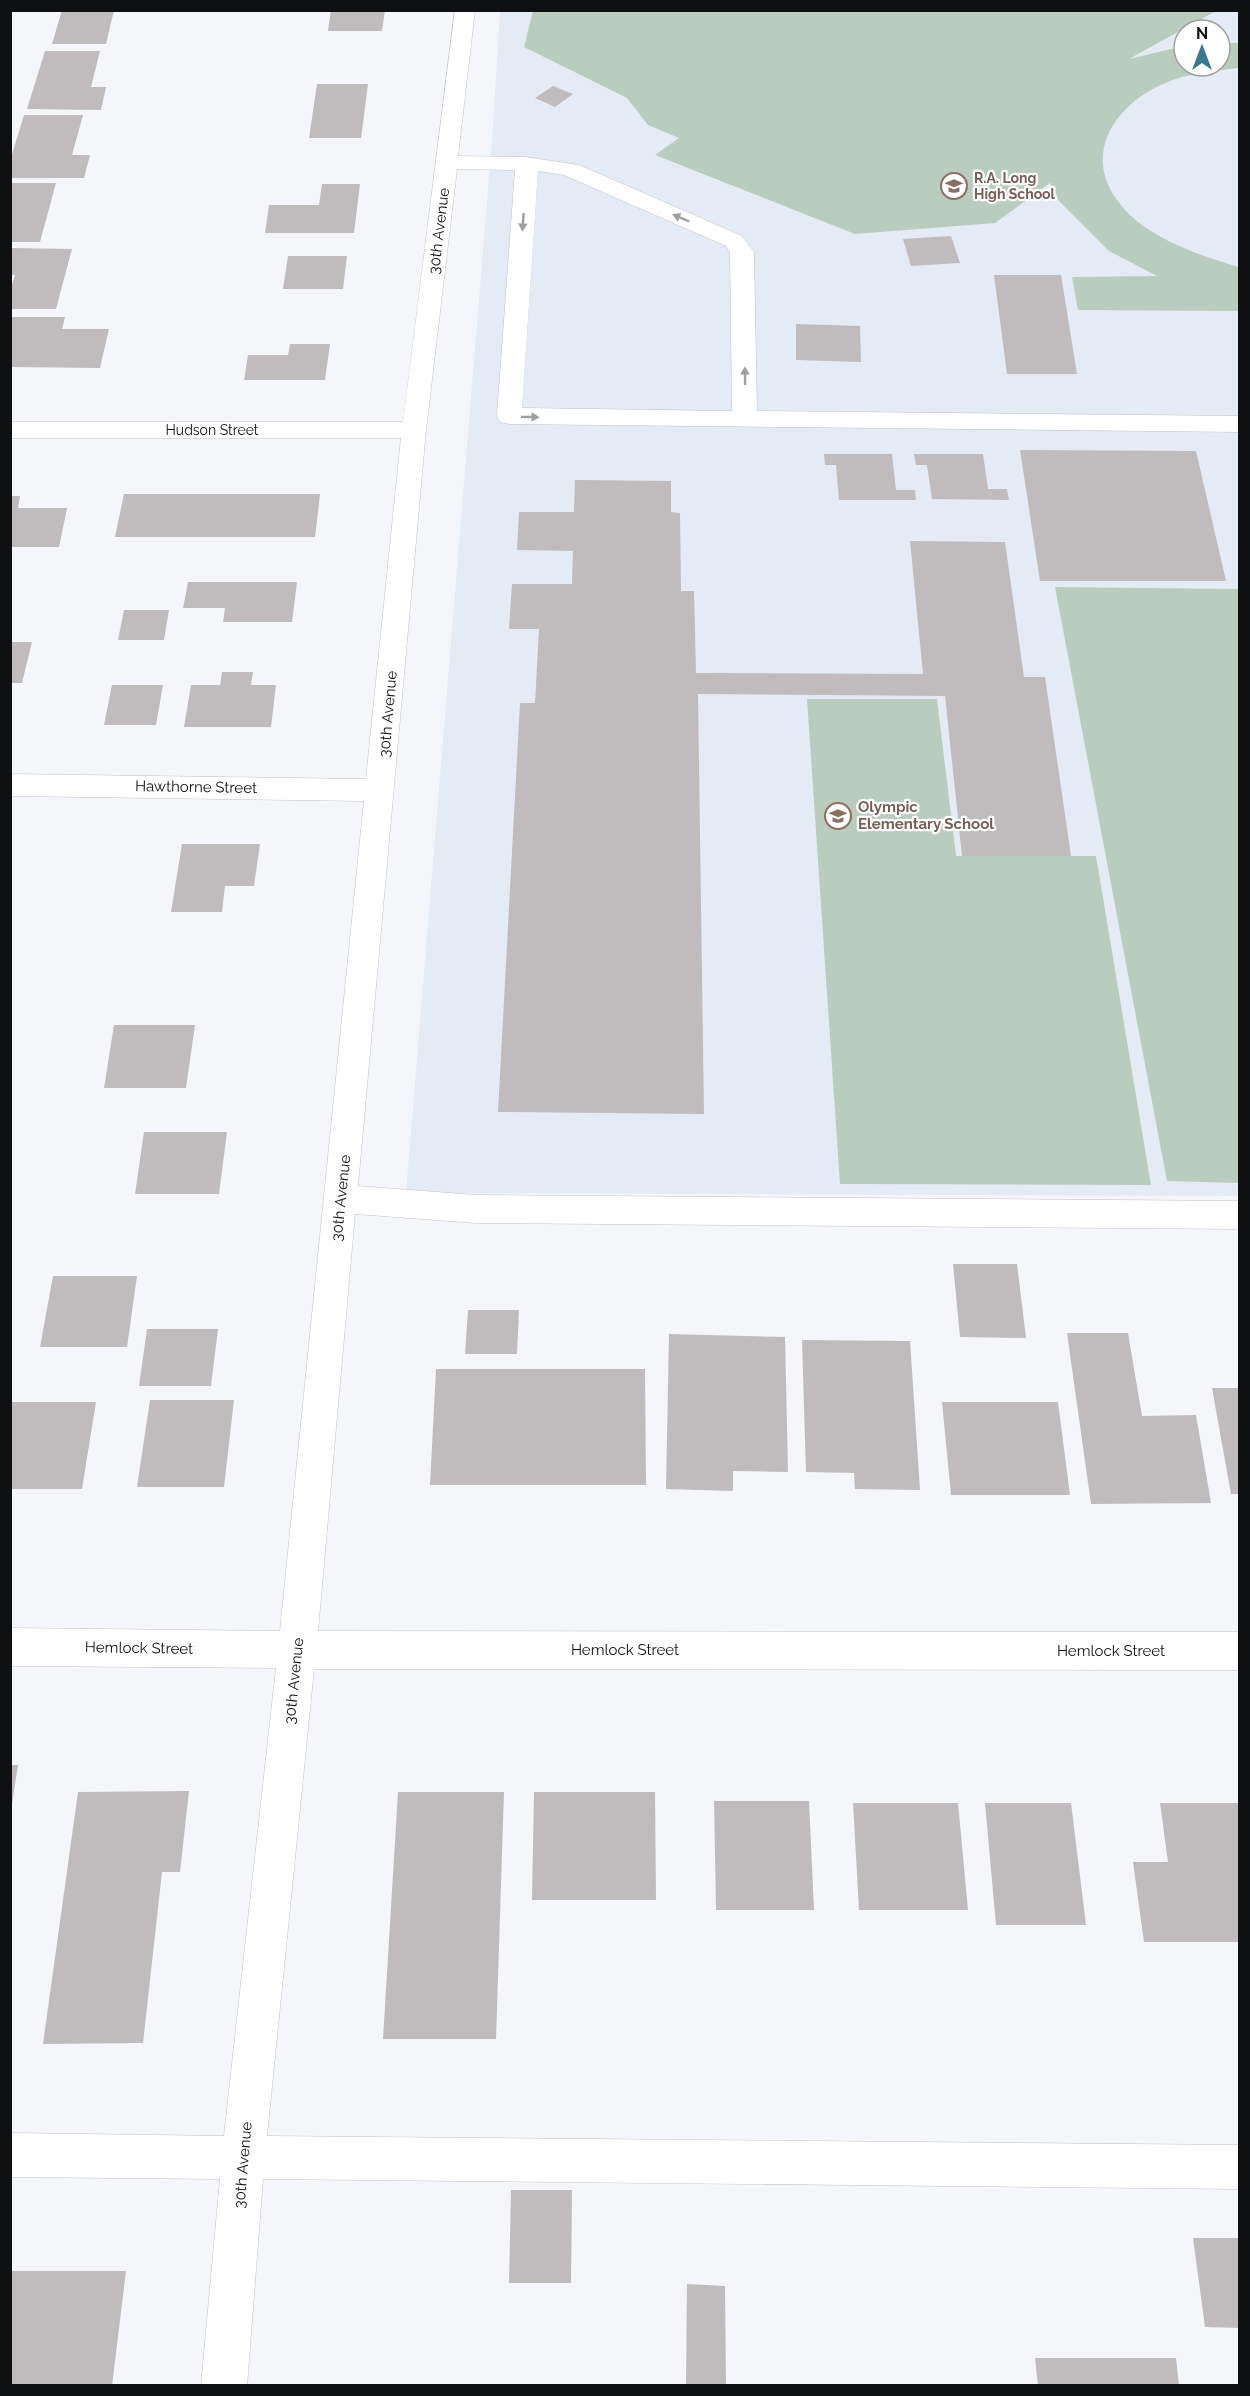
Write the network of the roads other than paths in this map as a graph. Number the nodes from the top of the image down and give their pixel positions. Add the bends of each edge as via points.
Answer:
1 (465, 10) edge
2 (447, 162) junction
3 (527, 164) junction
4 (745, 419) junction
5 (1239, 424) edge
6 (10, 430) edge
7 (414, 430) junction
8 (10, 785) edge
9 (381, 790) junction
10 (341, 1199) junction
11 (1239, 1215) edge
12 (10, 1647) edge
13 (297, 1650) junction
14 (1239, 1651) edge
15 (10, 2155) edge
16 (243, 2157) junction
17 (1239, 2167) edge
18 (224, 2385) edge

1 - 2 street, 30th Avenue
2 - 3 street
2 - 7 street, 30th Avenue
4 -> 3 street via 742,252 734,241 571,170
3 -> 4 street via 509,416
4 - 5 street
6 - 7 street, Hudson Street
7 - 9 street, 30th Avenue
8 - 9 street, Hawthorne Street
9 - 10 street, 30th Avenue
10 - 11 street via 476,1209
10 - 13 street, 30th Avenue
12 - 13 street, Hemlock Street
13 - 14 street, Hemlock Street
13 - 16 street, 30th Avenue
15 - 16 street
16 - 17 street
16 - 18 street, 30th Avenue

